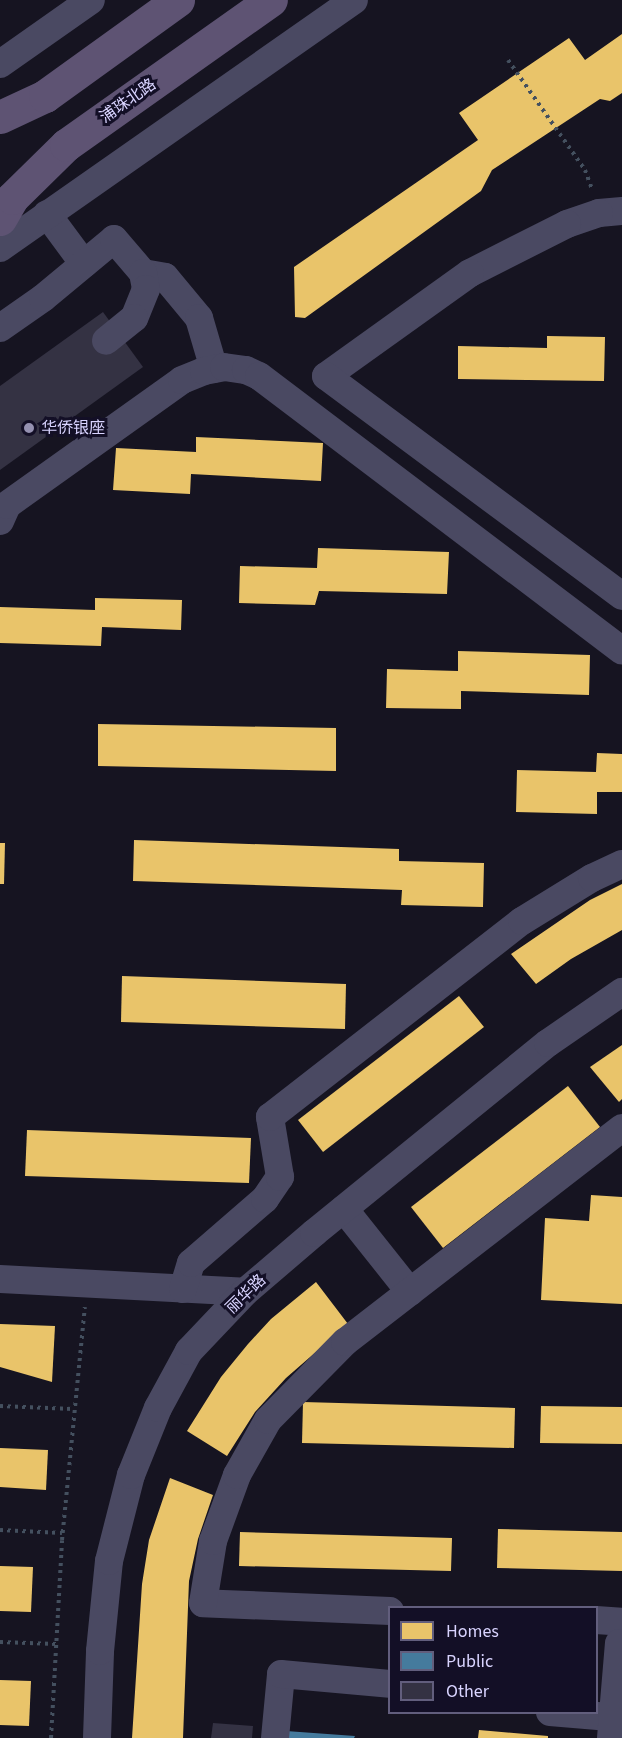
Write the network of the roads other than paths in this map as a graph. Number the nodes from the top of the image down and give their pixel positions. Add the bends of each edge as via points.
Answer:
1 (91, 0) edge
2 (178, 0) edge
3 (271, 0) edge
4 (354, 0) edge
5 (0, 64) edge
6 (0, 117) edge
7 (610, 212) edge
8 (47, 214) junction
9 (0, 219) edge
10 (0, 248) edge
11 (84, 264) junction
12 (142, 273) junction
13 (0, 328) edge
14 (106, 341) dead end
15 (214, 369) junction
16 (0, 521) edge
17 (622, 596) edge
18 (622, 651) edge
19 (622, 864) edge
20 (622, 992) edge
21 (622, 1128) edge
22 (344, 1209) junction
23 (0, 1279) edge
24 (183, 1289) junction
25 (410, 1292) junction
26 (245, 1293) junction
27 (388, 1611) edge
28 (598, 1621) edge
29 (620, 1632) edge
30 (388, 1683) edge
31 (555, 1714) edge
32 (615, 1725) edge
33 (97, 1738) edge
34 (275, 1738) edge

1 - 5 street
2 - 6 main road via 45,96
3 - 9 main road, 浦珠北路 via 66,145 12,198
4 - 8 street
7 - 17 street via 535,239 470,273 326,376
8 - 10 street
8 - 11 street
11 - 12 street via 114,239
11 - 13 street
12 - 14 street via 146,289 134,318
12 - 15 street via 165,277 199,318
15 - 16 street via 182,380 7,506
15 - 18 street via 246,370 259,376
19 - 24 street via 522,921 270,1117 280,1176 265,1199 191,1263
20 - 22 street, 丽华路 via 548,1043
21 - 25 street
22 - 25 street
22 - 26 street, 丽华路
23 - 24 street
24 - 26 street
25 - 27 street via 345,1342 268,1420 237,1475 217,1530 203,1603
26 - 33 street, 丽华路 via 189,1351 158,1408 131,1475 108,1561
28 - 29 street
29 - 32 street
30 - 34 street via 281,1674
31 - 32 street

